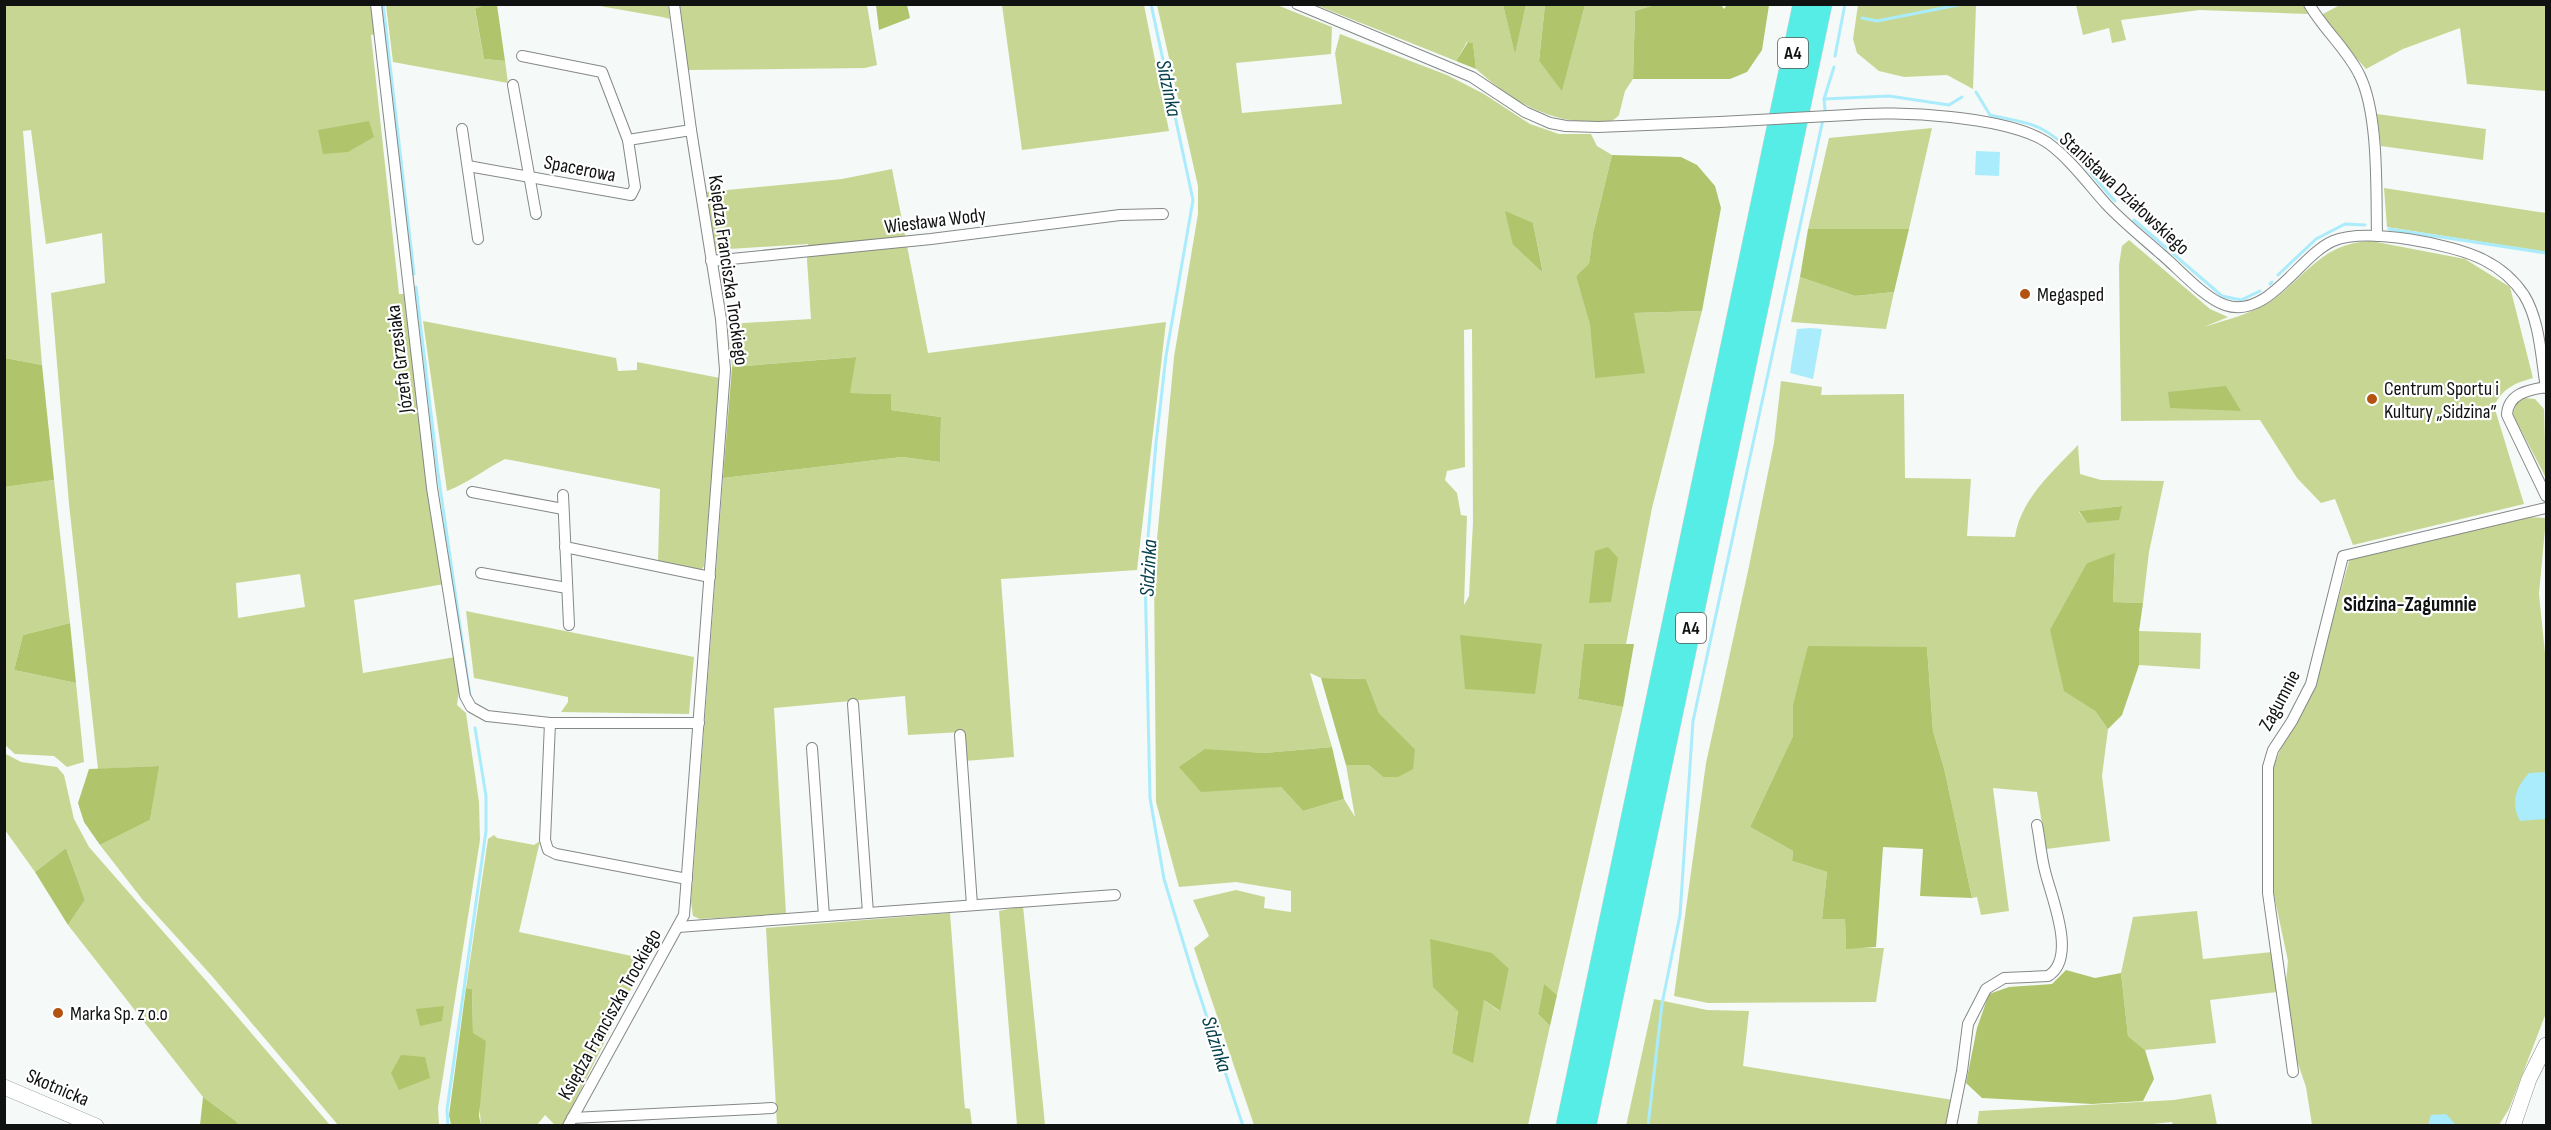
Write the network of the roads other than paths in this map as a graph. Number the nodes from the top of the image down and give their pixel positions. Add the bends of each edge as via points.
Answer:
1 (376, 4) edge
2 (674, 4) edge
3 (1297, 4) edge
4 (1803, 4) edge
5 (1822, 4) edge
6 (2309, 4) edge
7 (522, 56) dead end
8 (513, 86) dead end
9 (462, 129) dead end
10 (691, 130) junction
11 (628, 140) junction
12 (468, 166) junction
13 (529, 176) junction
14 (536, 214) dead end
15 (1163, 214) dead end
16 (2377, 236) junction
17 (478, 239) dead end
18 (711, 261) junction
19 (2546, 387) edge
20 (472, 492) dead end
21 (563, 495) dead end
22 (2547, 496) edge
23 (563, 508) junction
24 (2547, 508) edge
25 (565, 547) junction
26 (481, 573) dead end
27 (710, 577) junction
28 (567, 588) junction
29 (569, 625) dead end
30 (853, 704) dead end
31 (550, 723) junction
32 (699, 723) junction
33 (960, 735) dead end
34 (812, 748) dead end
35 (2037, 825) dead end
36 (687, 879) junction
37 (1115, 895) dead end
38 (972, 905) junction
39 (868, 913) junction
40 (824, 916) junction
41 (678, 927) junction
42 (2547, 1045) edge
43 (2293, 1071) dead end
44 (4, 1087) edge
45 (772, 1108) dead end
46 (570, 1122) edge
47 (96, 1125) edge
48 (1566, 1125) edge
49 (1586, 1125) edge
50 (1952, 1125) edge
51 (2513, 1125) edge

1 - 31 street, Józefa Grzesiaka via 432,488 465,696 471,707 487,716
2 - 10 street, Księdza Franciszka Trockiego
3 - 16 street, Stanisława Działowskiego, bridge via 1472,77 1525,112 1566,126 1883,112 1940,116 2034,136 2060,152 2127,223 2211,297 2227,306 2248,305 2270,295 2306,260 2332,242 2351,235
4 - 48 highway, A4
5 - 49 highway, A4
6 - 16 street via 2360,75 2366,94 2375,150
7 - 11 street, Spacerowa via 602,72
8 - 13 street
9 - 12 street
10 - 11 street, Spacerowa
10 - 18 street, Księdza Franciszka Trockiego
11 - 13 street, Spacerowa via 635,187 631,195
12 - 13 street, Spacerowa
12 - 17 street
13 - 14 street
15 - 18 street, Wiesława Wody via 1120,215 900,243
16 - 19 street, Stanisława Działowskiego via 2458,251 2482,259 2506,274 2530,308
18 - 27 street, Księdza Franciszka Trockiego via 725,370
19 - 22 street, Stanisława Działowskiego via 2518,395 2510,403 2507,415
20 - 23 street
21 - 23 street
23 - 25 street
24 - 43 street, Zagumnie via 2343,556 2311,684 2273,750 2268,767 2268,893
25 - 27 street
25 - 28 street
26 - 28 street
27 - 32 street, Księdza Franciszka Trockiego
28 - 29 street
30 - 39 street
31 - 32 street
31 - 36 street via 545,840 548,850
32 - 36 street, Księdza Franciszka Trockiego
33 - 38 street
34 - 40 street
35 - 50 street via 2057,910 2061,961 2048,976 2004,978 1986,988 1968,1024
36 - 41 street, Księdza Franciszka Trockiego via 684,915
37 - 38 street, Księdza Franciszka Trockiego
38 - 39 street, Księdza Franciszka Trockiego
39 - 40 street, Księdza Franciszka Trockiego
40 - 41 street, Księdza Franciszka Trockiego
41 - 46 street, Księdza Franciszka Trockiego
42 - 51 main road via 2529,1079
44 - 47 main road, Skotnicka
45 - 46 street, Księdza Franciszka Trockiego

